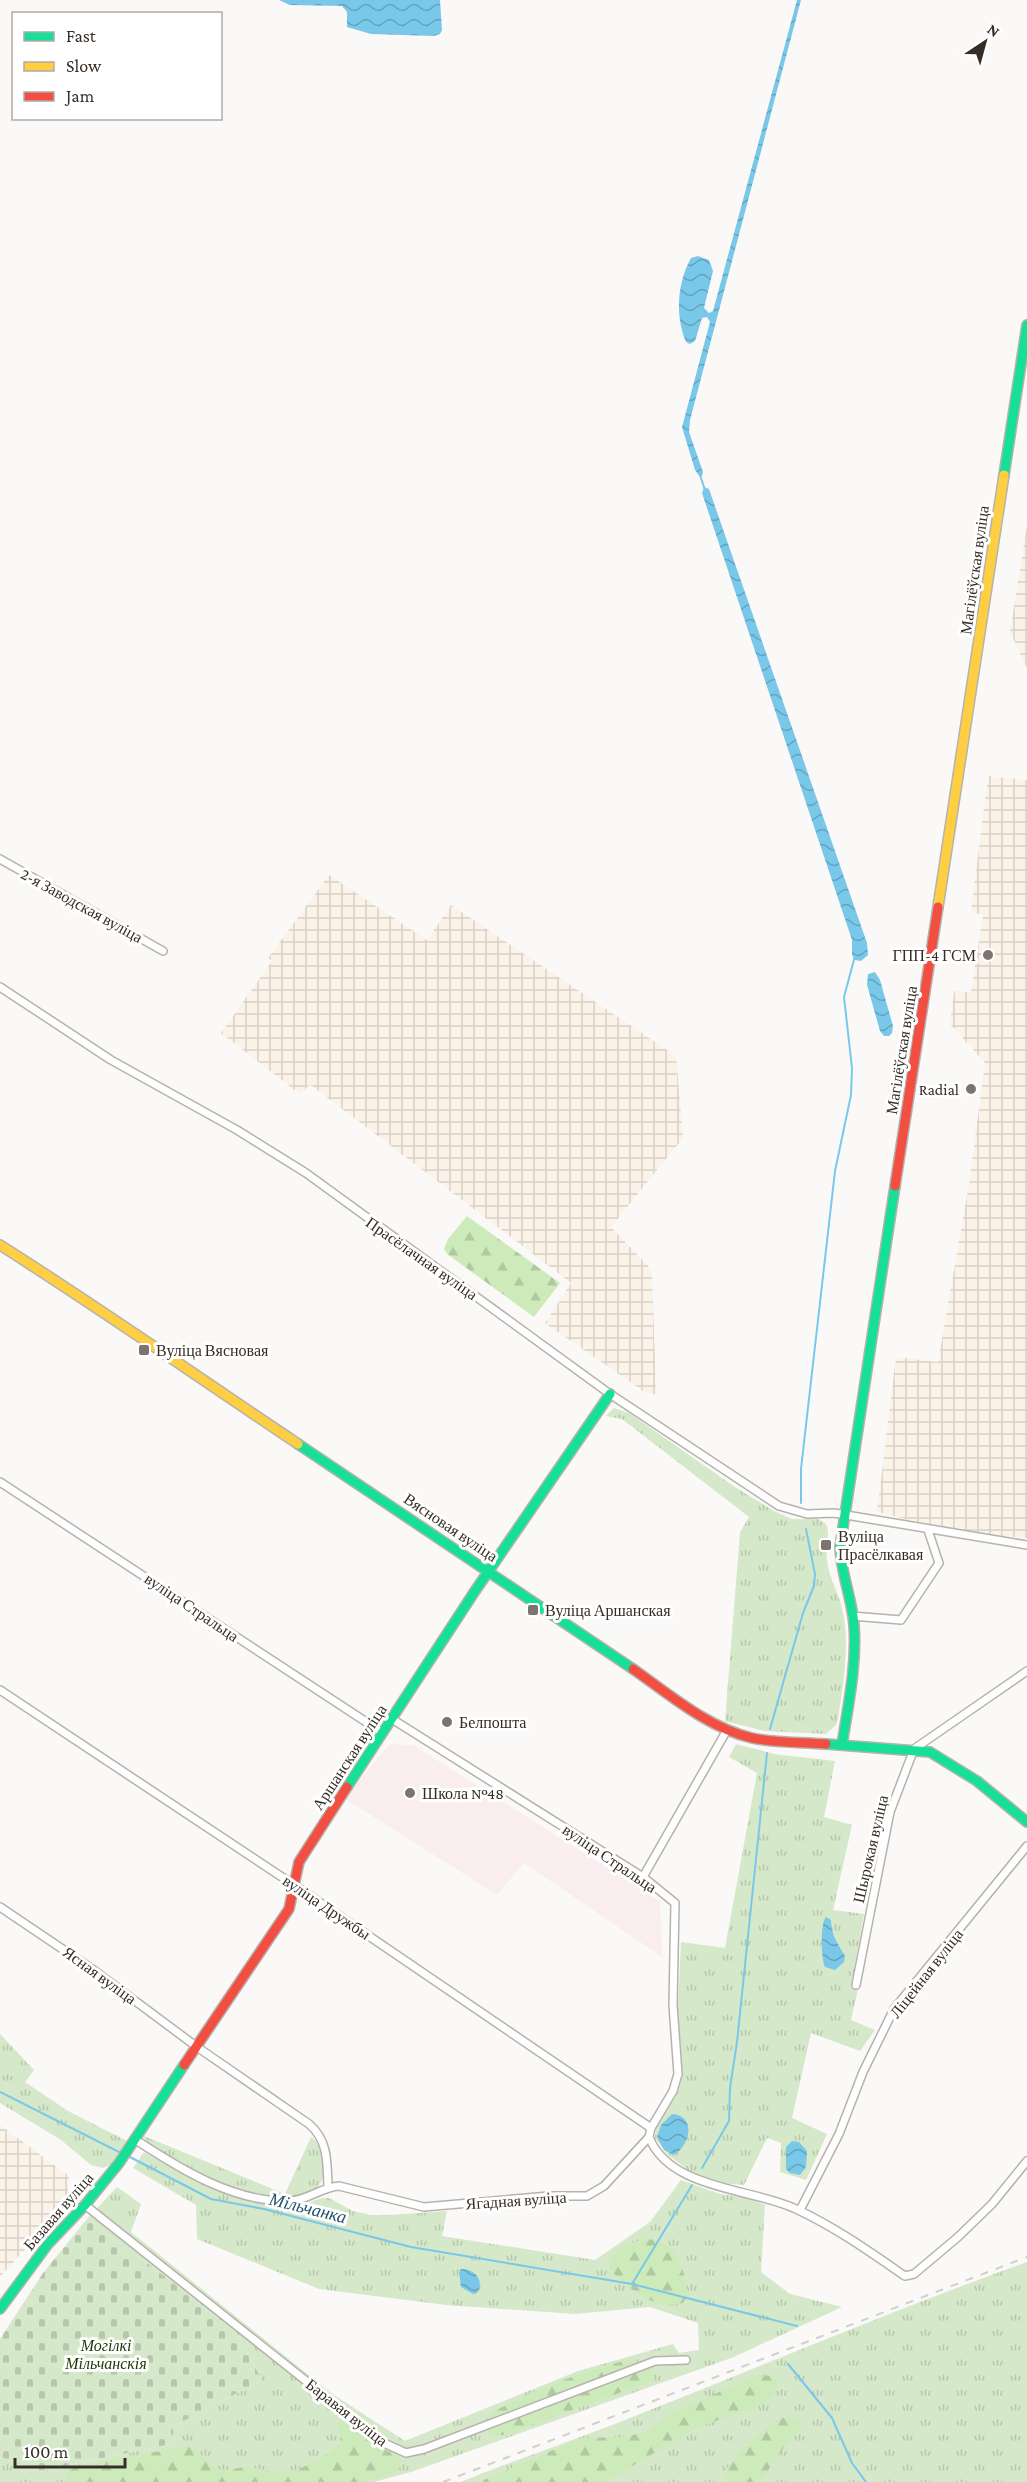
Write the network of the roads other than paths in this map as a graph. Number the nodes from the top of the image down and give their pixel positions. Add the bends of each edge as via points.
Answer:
1 (1027, 325) edge
2 (0, 859) edge
3 (164, 951) dead end
4 (0, 987) edge
5 (0, 1245) edge
6 (610, 1394) junction
7 (0, 1482) edge
8 (844, 1515) junction
9 (928, 1530) junction
10 (1027, 1545) edge
11 (490, 1572) junction
12 (852, 1616) junction
13 (1027, 1671) edge
14 (0, 1690) edge
15 (392, 1719) junction
16 (727, 1730) junction
17 (383, 1733) junction
18 (842, 1745) junction
19 (914, 1749) junction
20 (1027, 1822) edge
21 (1027, 1846) edge
22 (643, 1877) junction
23 (294, 1885) junction
24 (0, 1906) edge
25 (856, 1985) dead end
26 (197, 2048) junction
27 (651, 2128) junction
28 (650, 2137) junction
29 (134, 2142) junction
30 (1027, 2161) edge
31 (328, 2188) junction
32 (86, 2205) junction
33 (800, 2210) junction
34 (0, 2309) edge
35 (686, 2360) dead end

1 - 8 street, Магілёўская вуліца
2 - 3 street, 2-я Заводская вуліца
4 - 6 street, Прасёлачная вуліца via 111,1060 306,1173
5 - 11 street, Вясновая вуліца
6 - 8 street, Прасёлачная вуліца via 779,1506 807,1514
6 - 11 street, Аршанская вуліца
7 - 17 street, вуліца Стральца
8 - 9 street, Прасёлачная вуліца
8 - 12 street, Магілёўская вуліца via 840,1565
9 - 10 street, Прасёлачная вуліца
9 - 12 street via 939,1563 901,1620
11 - 15 street, Аршанская вуліца
11 - 16 street, Вясновая вуліца
12 - 18 street, Магілёўская вуліца via 851,1678
13 - 19 street
14 - 23 street, вуліца Дружбы
15 - 17 street, Аршанская вуліца
15 - 22 street, вуліца Стральца
16 - 18 street, Вясновая вуліца via 772,1740
16 - 22 street
17 - 23 street, Аршанская вуліца via 298,1862
18 - 19 street, Вясновая вуліца
19 - 20 street via 951,1763
19 - 25 street, Шырокая вуліца via 890,1812
21 - 33 street, Ліцейная вуліца via 894,2009 862,2072 839,2134
22 - 27 street, вуліца Стральца via 675,1903 672,2005 678,2074 673,2091
23 - 26 street, Аршанская вуліца via 289,1909
23 - 27 street, вуліца Дружбы
24 - 26 street, Ясная вуліца
26 - 29 street, Аршанская вуліца
26 - 31 street, Ясная вуліца via 317,2130 327,2156
27 - 28 street
28 - 31 street, Ягадная вуліца via 604,2186 587,2196 424,2207 345,2187
28 - 33 street via 656,2149 690,2177
29 - 31 street, Ягадная вуліца via 192,2175 231,2191 288,2201
29 - 32 street, Базавая вуліца
30 - 33 street via 958,2238 914,2274 905,2276
32 - 34 street, Базавая вуліца via 48,2244
32 - 35 street, Баравая вуліца via 384,2443 406,2453 655,2361

